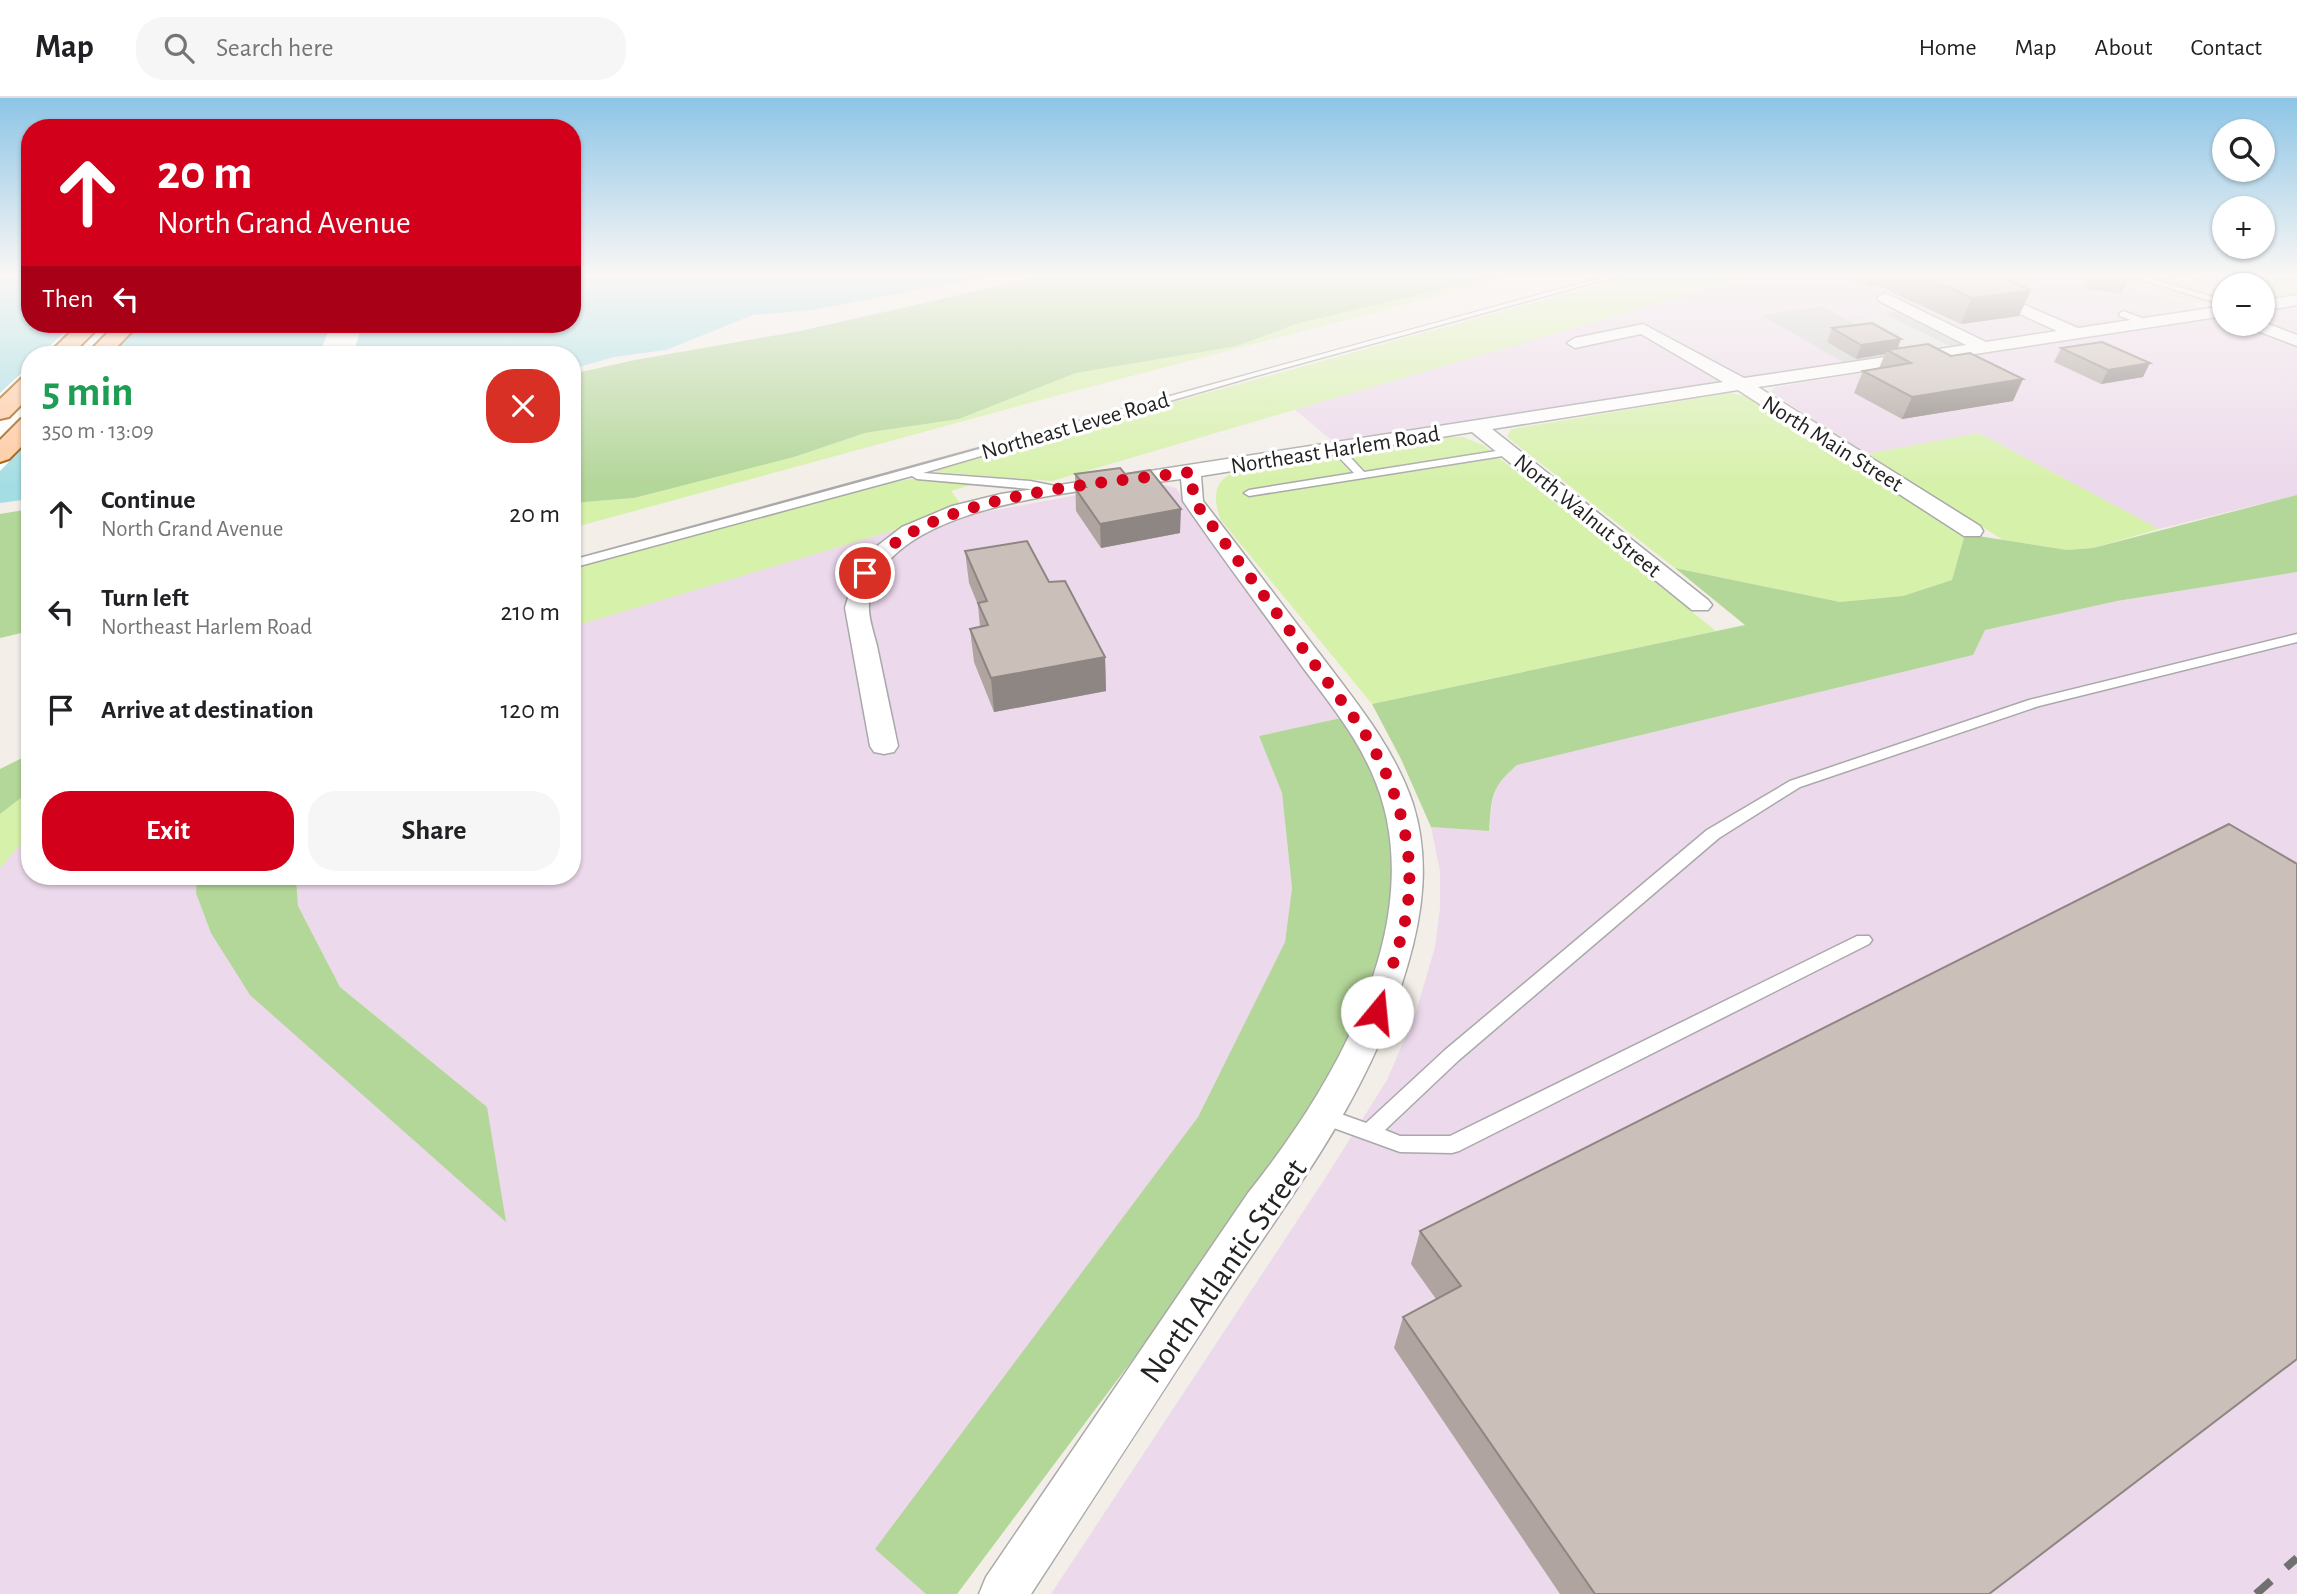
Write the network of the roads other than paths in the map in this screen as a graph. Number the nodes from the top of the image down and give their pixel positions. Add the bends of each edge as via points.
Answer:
1 (1362, 345) edge
2 (1672, 345) edge
3 (1978, 345) edge
4 (2004, 345) edge
5 (1984, 348) junction
6 (1744, 386) junction
7 (21, 392) edge
8 (0, 412) edge
9 (1476, 426) junction
10 (21, 433) edge
11 (1337, 449) junction
12 (1508, 452) junction
13 (0, 454) edge
14 (1191, 472) junction
15 (902, 475) junction
16 (1361, 475) junction
17 (1060, 490) junction
18 (1248, 493) dead end
19 (1972, 531) dead end
20 (581, 562) edge
21 (1700, 605) dead end
22 (2297, 638) edge
23 (884, 746) dead end
24 (1863, 940) dead end
25 (1327, 1117) junction
26 (1369, 1132) junction
27 (1003, 1594) edge

1 - 15 lane, Northeast Levee Road
2 - 6 street, North Main Street
3 - 5 street
4 - 5 street, Northeast Harlem Road
5 - 6 street, Northeast Harlem Road
6 - 9 street, Northeast Harlem Road
6 - 19 street, North Main Street
7 - 8 main road
9 - 11 street, Northeast Harlem Road
9 - 12 street, North Walnut Street
10 - 13 main road
11 - 14 street, Northeast Harlem Road
11 - 16 lane
12 - 16 lane
12 - 21 street, North Walnut Street
14 - 17 street, Northeast Harlem Road
14 - 25 street, North Atlantic Street via 1194,501 1377,751 1402,816 1408,852 1403,928 1377,1012
15 - 17 lane
15 - 20 lane, Northeast Levee Road
16 - 18 lane
17 - 23 street, Northeast Harlem Road via 989,503 936,519 912,530 875,558 859,590 858,608
22 - 26 lane via 2034,703 1795,784 1713,834 1452,1055
24 - 26 lane via 1452,1144 1400,1144
25 - 26 lane
25 - 27 street, North Atlantic Street via 1262,1205

